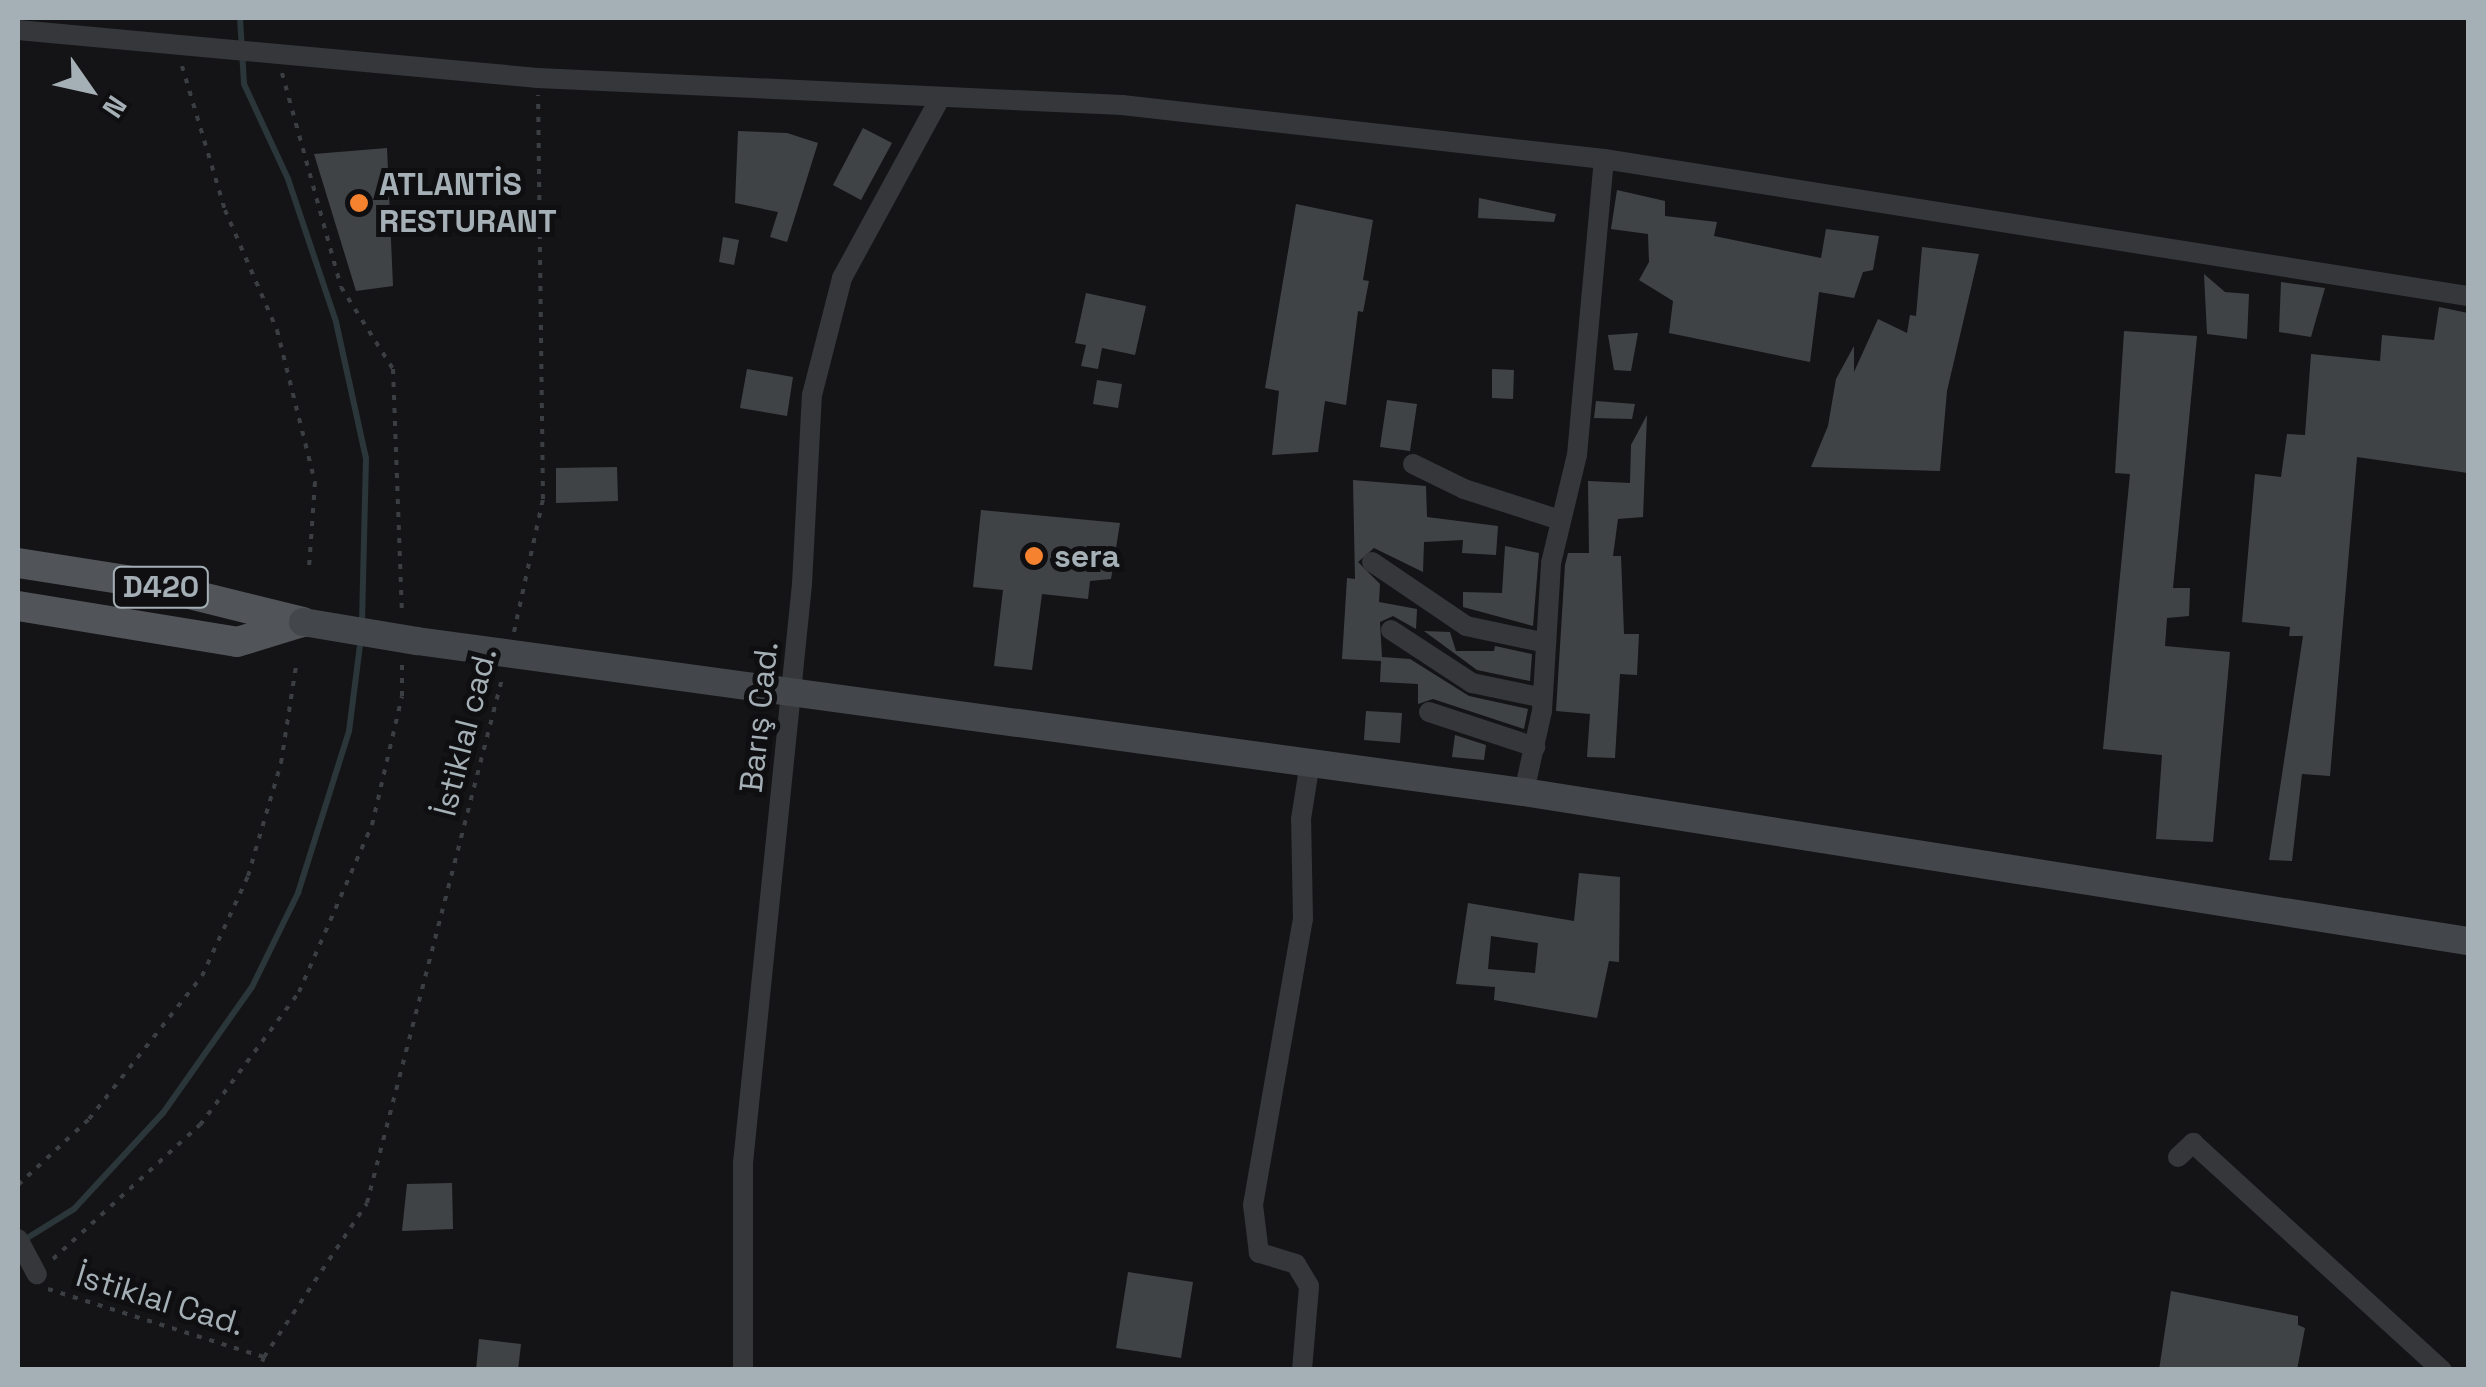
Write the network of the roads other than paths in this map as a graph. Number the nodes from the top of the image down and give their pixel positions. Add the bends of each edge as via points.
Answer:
1 (18, 30) edge
2 (940, 98) junction
3 (1604, 159) junction
4 (2468, 296) edge
5 (1413, 464) dead end
6 (1560, 520) junction
7 (1372, 562) dead end
8 (18, 563) edge
9 (18, 606) edge
10 (304, 622) junction
11 (1391, 630) dead end
12 (1546, 643) junction
13 (792, 691) junction
14 (1540, 698) junction
15 (1429, 712) dead end
16 (1535, 747) junction
17 (1310, 762) junction
18 (1524, 792) junction
19 (2468, 942) edge
20 (2178, 1156) dead end
21 (18, 1239) edge
22 (37, 1274) road end
23 (743, 1370) edge
24 (1302, 1370) edge
25 (2442, 1370) edge

1 - 2 street via 538,78
2 - 3 street via 1122,105
2 - 13 street, Barış Cad. via 842,278 812,394
3 - 4 street
3 - 6 street via 1576,455
5 - 6 street via 1464,489
6 - 12 street
7 - 12 street via 1466,626
8 - 10 main road, D420 via 145,583
9 - 10 main road, D420 via 237,642
10 - 13 main road, bridge
11 - 14 street via 1472,683
12 - 14 street
13 - 17 main road
13 - 23 street, Barış Cad. via 743,1163
14 - 16 street
15 - 16 street
16 - 18 street
17 - 18 main road
17 - 24 street via 1302,819 1303,919 1253,1205 1259,1253 1296,1264 1309,1286
18 - 19 main road
20 - 25 street via 2192,1142
21 - 22 street

